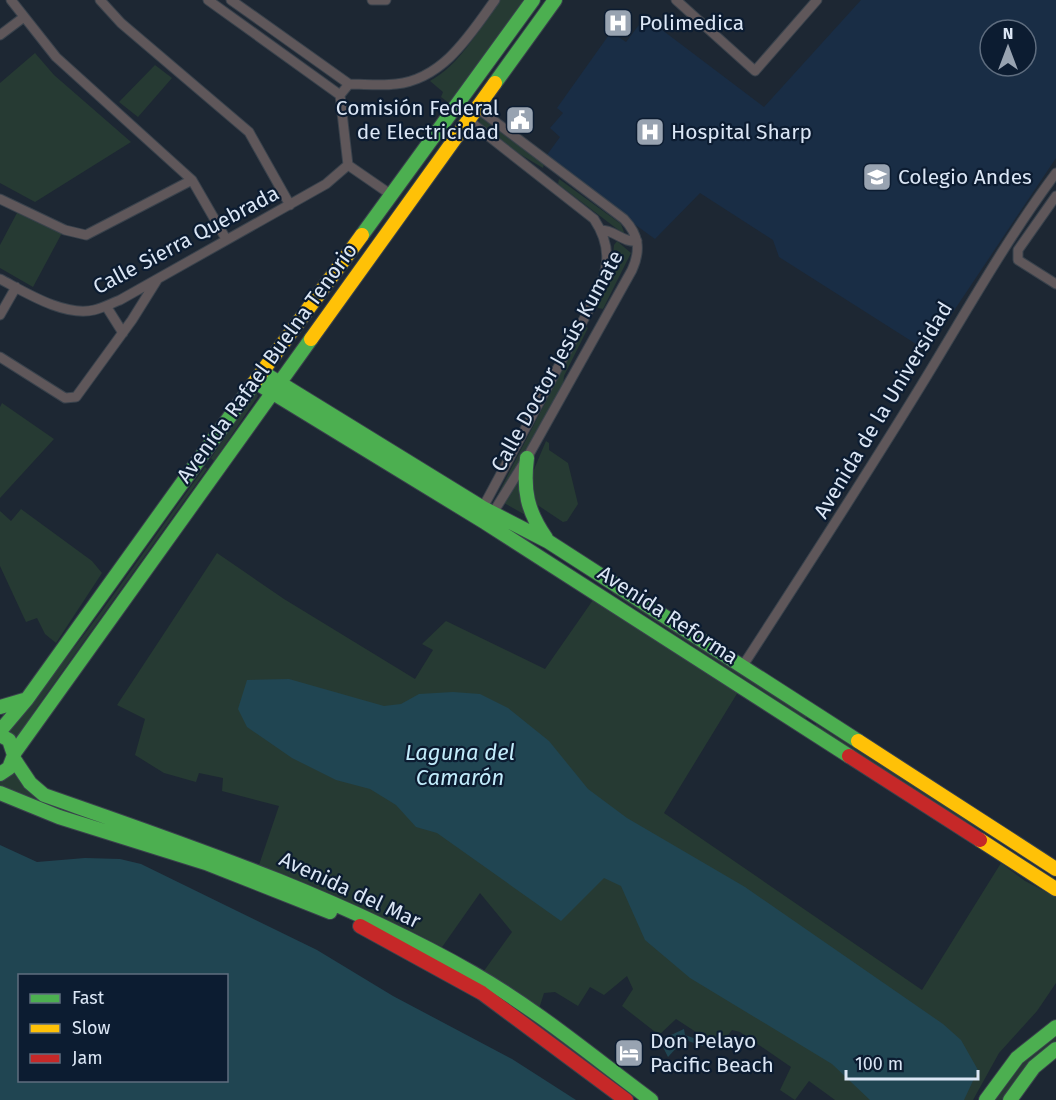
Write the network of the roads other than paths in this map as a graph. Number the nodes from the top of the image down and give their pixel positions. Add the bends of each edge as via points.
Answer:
1 (11, 0) edge
2 (100, 0) edge
3 (208, 0) edge
4 (231, 0) edge
5 (372, 0) edge
6 (386, 0) edge
7 (495, 0) edge
8 (533, 0) edge
9 (555, 0) edge
10 (676, 0) edge
11 (817, 0) edge
12 (24, 17) junction
13 (0, 35) edge
14 (349, 84) junction
15 (340, 95) junction
16 (477, 108) junction
17 (468, 120) junction
18 (348, 165) junction
19 (1056, 173) edge
20 (192, 180) junction
21 (390, 194) junction
22 (1056, 196) edge
23 (0, 199) edge
24 (290, 205) junction
25 (601, 230) junction
26 (226, 239) junction
27 (638, 241) junction
28 (0, 279) edge
29 (157, 280) junction
30 (1056, 284) edge
31 (16, 287) junction
32 (106, 306) junction
33 (0, 315) edge
34 (583, 320) junction
35 (600, 328) junction
36 (123, 333) junction
37 (0, 357) edge
38 (258, 377) junction
39 (276, 387) junction
40 (527, 458) junction
41 (485, 515) junction
42 (549, 542) junction
43 (742, 667) junction
44 (27, 699) junction
45 (0, 707) edge
46 (0, 733) edge
47 (14, 756) junction
48 (0, 774) edge
49 (0, 793) edge
50 (1016, 844) junction
51 (1007, 858) junction
52 (1056, 869) edge
53 (1056, 889) edge
54 (1056, 1028) edge
55 (1056, 1050) edge
56 (626, 1100) edge
57 (651, 1100) edge
58 (986, 1100) edge
59 (1010, 1100) edge

1 - 12 street
2 - 24 street via 121,23 249,132
3 - 15 street
4 - 14 street
5 - 6 street
7 - 14 street via 456,52 434,70 395,84
8 - 21 main road, Avenida Rafael Buelna Tenorio
9 - 16 main road, Avenida Rafael Buelna Tenorio
10 - 11 street via 755,70
12 - 13 street
12 - 20 street via 56,57
14 - 15 street
15 - 18 street
16 - 17 main road, Avenida Rafael Buelna Tenorio
16 - 27 street, Calle Doctor Jesús Kumate via 624,219
17 - 25 street, Calle Doctor Jesús Kumate via 594,219
17 - 39 main road, Avenida Rafael Buelna Tenorio
18 - 21 street
18 - 24 street, Calle Sierra Quebrada via 326,184
19 - 43 street, Avenida de la Universidad via 975,292 851,500
20 - 23 street via 86,235 65,230
20 - 26 street
21 - 38 main road, Avenida Rafael Buelna Tenorio
22 - 30 street via 1017,255 1018,260
24 - 26 street, Calle Sierra Quebrada
25 - 27 street via 630,242
25 - 34 street, Calle Doctor Jesús Kumate via 607,249 606,274
26 - 29 street, Calle Sierra Quebrada
27 - 35 street, Calle Doctor Jesús Kumate via 632,270
28 - 31 street, Calle Sierra Quebrada
29 - 32 street, Calle Sierra Quebrada
29 - 36 street
31 - 32 street, Calle Sierra Quebrada via 75,311
31 - 33 street
32 - 36 street
34 - 35 street
34 - 41 street, Calle Doctor Jesús Kumate
35 - 40 street, Calle Doctor Jesús Kumate
36 - 37 street via 76,397 70,399
38 - 39 main road, Avenida Reforma
38 - 44 main road, Avenida Rafael Buelna Tenorio
39 - 41 main road, Avenida Reforma
39 - 47 main road, Avenida Rafael Buelna Tenorio
40 - 41 street, Calle Doctor Jesús Kumate
40 - 42 main road via 524,502 529,516
41 - 42 main road, Avenida Reforma
41 - 51 main road, Avenida Reforma
42 - 43 main road, Avenida Reforma
43 - 50 main road, Avenida Reforma
44 - 45 main road
44 - 46 main road, Avenida Rafael Buelna Tenorio
46 - 47 main road, Avenida del Mar via 9,740
47 - 48 main road, Avenida Rafael Buelna Tenorio
47 - 57 main road, Avenida del Mar via 30,783 44,795 265,873 392,930 528,1009
49 - 56 main road, Avenida del Mar via 217,867 366,929 482,993
50 - 51 main road
50 - 52 main road, Avenida Reforma
51 - 53 main road, Avenida Reforma
54 - 58 main road via 1017,1058
55 - 59 main road via 1034,1067

